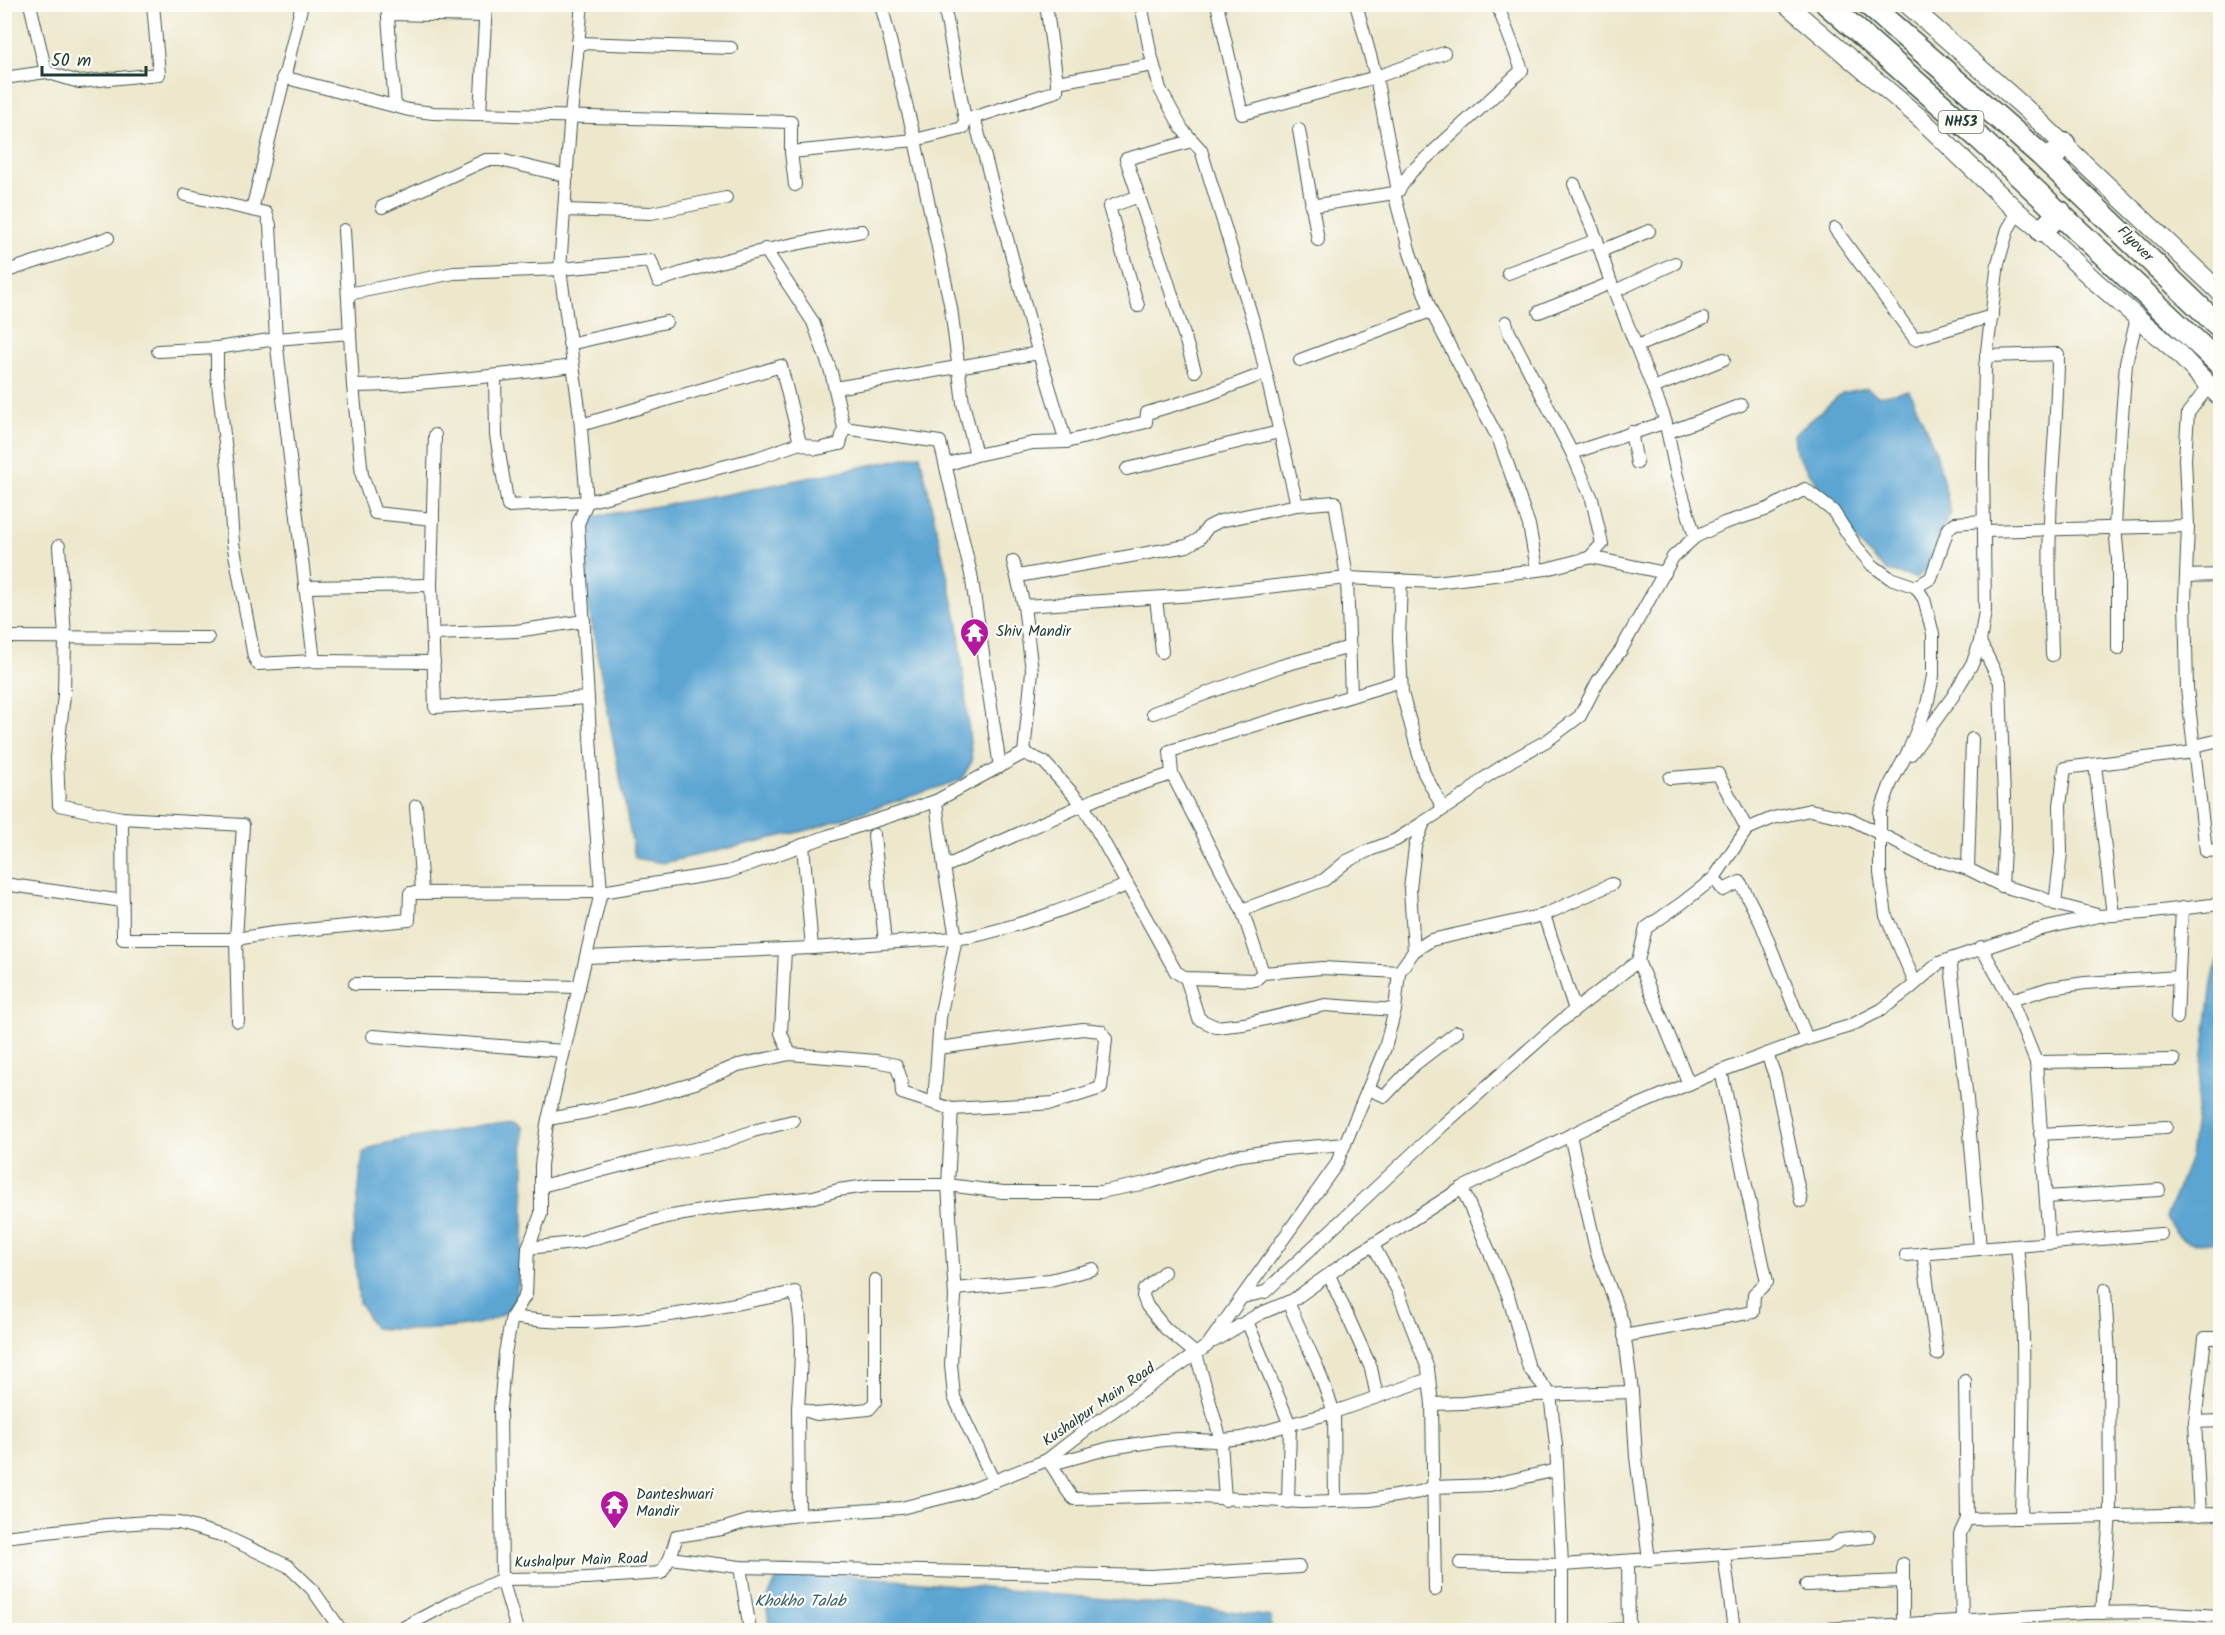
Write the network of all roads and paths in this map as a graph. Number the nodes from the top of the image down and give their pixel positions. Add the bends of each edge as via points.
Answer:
1 (30, 4) edge
2 (153, 4) edge
3 (302, 4) edge
4 (582, 4) edge
5 (881, 4) edge
6 (944, 4) edge
7 (1046, 4) edge
8 (1142, 4) edge
9 (1217, 4) edge
10 (1356, 4) edge
11 (1497, 4) edge
12 (1786, 4) edge
13 (1827, 4) edge
14 (1868, 4) edge
15 (1907, 4) edge
16 (387, 9) edge
17 (486, 10) edge
18 (578, 43) junction
19 (730, 48) dead end
20 (1444, 53) dead end
21 (1153, 64) junction
22 (46, 72) junction
23 (283, 77) junction
24 (1376, 77) junction
25 (4, 78) edge
26 (1057, 82) junction
27 (395, 106) junction
28 (480, 114) junction
29 (571, 117) junction
30 (970, 118) junction
31 (1299, 130) dead end
32 (915, 140) junction
33 (1192, 141) junction
34 (2064, 144) junction
35 (791, 152) junction
36 (2049, 162) junction
37 (567, 176) junction
38 (1575, 184) dead end
39 (795, 185) dead end
40 (1396, 192) junction
41 (184, 195) dead end
42 (1139, 196) junction
43 (726, 198) dead end
44 (1311, 206) junction
45 (382, 207) dead end
46 (252, 210) junction
47 (565, 210) junction
48 (2018, 212) junction
49 (2060, 212) junction
50 (1835, 229) dead end
51 (344, 230) dead end
52 (862, 231) dead end
53 (1649, 231) dead end
54 (2042, 231) junction
55 (108, 238) dead end
56 (1318, 240) dead end
57 (1599, 245) junction
58 (765, 249) junction
59 (1675, 263) dead end
60 (560, 269) junction
61 (4, 272) edge
62 (1508, 273) dead end
63 (1613, 287) junction
64 (2220, 292) edge
65 (348, 294) junction
66 (1138, 306) dead end
67 (1431, 311) junction
68 (1539, 312) dead end
69 (1992, 316) junction
70 (2137, 318) junction
71 (1703, 319) dead end
72 (666, 321) dead end
73 (1506, 322) dead end
74 (2220, 327) edge
75 (350, 333) junction
76 (276, 339) junction
77 (569, 344) junction
78 (1637, 346) junction
79 (218, 348) junction
80 (158, 351) dead end
81 (1039, 353) junction
82 (1986, 356) junction
83 (1724, 359) dead end
84 (1300, 360) dead end
85 (2220, 364) edge
86 (573, 366) junction
87 (958, 367) junction
88 (1195, 371) dead end
89 (1265, 373) junction
90 (495, 376) junction
91 (353, 386) junction
92 (835, 388) junction
93 (1653, 388) junction
94 (2215, 392) edge
95 (1741, 405) dead end
96 (581, 425) junction
97 (1667, 427) junction
98 (844, 428) junction
99 (1280, 432) junction
100 (1632, 432) junction
101 (435, 435) dead end
102 (1065, 442) junction
103 (800, 443) junction
104 (1572, 453) junction
105 (976, 455) junction
106 (1637, 463) dead end
107 (946, 465) junction
108 (1126, 469) dead end
109 (587, 502) junction
110 (1297, 506) junction
111 (433, 519) junction
112 (1984, 526) junction
113 (2188, 526) junction
114 (2115, 527) junction
115 (2049, 528) junction
116 (1695, 537) junction
117 (60, 546) dead end
118 (1592, 557) junction
119 (1013, 561) dead end
120 (1538, 569) junction
121 (1665, 573) junction
122 (2220, 575) edge
123 (1018, 576) junction
124 (2186, 576) junction
125 (1347, 578) junction
126 (1401, 580) junction
127 (431, 585) junction
128 (305, 587) junction
129 (1916, 587) junction
130 (1156, 598) junction
131 (1024, 606) junction
132 (584, 621) junction
133 (433, 634) junction
134 (4, 637) edge
135 (65, 637) junction
136 (208, 638) dead end
137 (1980, 642) junction
138 (1350, 647) junction
139 (2118, 649) dead end
140 (1162, 652) dead end
141 (2052, 655) dead end
142 (314, 661) junction
143 (434, 662) junction
144 (1401, 681) junction
145 (1351, 696) junction
146 (588, 698) junction
147 (1153, 713) dead end
148 (1972, 739) dead end
149 (2220, 740) edge
150 (2194, 749) junction
151 (1024, 753) junction
152 (2095, 765) junction
153 (1000, 767) junction
154 (1172, 774) junction
155 (1894, 777) junction
156 (1670, 778) dead end
157 (936, 801) junction
158 (1083, 805) junction
159 (416, 806) dead end
160 (1443, 808) junction
161 (122, 818) junction
162 (1424, 822) junction
163 (1747, 829) junction
164 (874, 835) dead end
165 (1880, 835) junction
166 (804, 845) junction
167 (2220, 850) edge
168 (944, 867) junction
169 (1968, 869) junction
170 (1714, 878) junction
171 (4, 884) edge
172 (1612, 884) dead end
173 (1127, 885) junction
174 (2002, 886) junction
175 (422, 892) junction
176 (601, 892) junction
177 (123, 901) junction
178 (2055, 904) junction
179 (2220, 904) edge
180 (2182, 908) junction
181 (1242, 910) junction
182 (1544, 915) junction
183 (2113, 915) junction
184 (2099, 916) junction
185 (956, 938) junction
186 (236, 939) junction
187 (885, 942) junction
188 (1981, 947) junction
189 (812, 948) junction
190 (785, 949) junction
191 (1414, 951) junction
192 (586, 957) junction
193 (1950, 959) junction
194 (1638, 961) junction
195 (1399, 972) junction
196 (1263, 973) junction
197 (2179, 977) junction
198 (1186, 978) junction
199 (1915, 983) junction
200 (355, 984) dead end
201 (579, 987) junction
202 (2011, 1000) junction
203 (1395, 1010) junction
204 (1575, 1010) junction
205 (2177, 1018) dead end
206 (238, 1021) dead end
207 (1457, 1032) dead end
208 (373, 1036) dead end
209 (1807, 1039) junction
210 (938, 1048) junction
211 (563, 1051) junction
212 (790, 1054) junction
213 (1767, 1054) junction
214 (2174, 1060) dead end
215 (2036, 1062) junction
216 (1721, 1071) junction
217 (1689, 1084) junction
218 (1368, 1089) junction
219 (934, 1103) junction
220 (952, 1109) junction
221 (548, 1119) junction
222 (793, 1121) dead end
223 (2166, 1127) dead end
224 (2040, 1134) junction
225 (1570, 1135) junction
226 (1345, 1144) junction
227 (948, 1185) junction
228 (541, 1186) junction
229 (1462, 1188) junction
230 (2159, 1190) dead end
231 (2046, 1197) junction
232 (1801, 1201) dead end
233 (2161, 1234) dead end
234 (2049, 1243) junction
235 (1373, 1245) junction
236 (2017, 1246) junction
237 (528, 1248) junction
238 (1980, 1248) junction
239 (1923, 1253) junction
240 (1906, 1255) dead end
241 (1093, 1269) dead end
242 (1164, 1272) dead end
243 (1329, 1275) junction
244 (875, 1280) dead end
245 (955, 1289) junction
246 (2105, 1290) dead end
247 (1243, 1297) junction
248 (1288, 1302) junction
249 (512, 1317) junction
250 (1247, 1321) junction
251 (1624, 1336) junction
252 (2220, 1338) edge
253 (1207, 1346) junction
254 (1196, 1354) junction
255 (1937, 1354) dead end
256 (1429, 1379) junction
257 (1965, 1381) dead end
258 (1632, 1392) junction
259 (1550, 1394) junction
260 (1377, 1396) junction
261 (1432, 1404) junction
262 (798, 1408) junction
263 (1334, 1412) junction
264 (2220, 1421) edge
265 (2194, 1422) junction
266 (1290, 1425) junction
267 (1221, 1441) junction
268 (1047, 1460) junction
269 (1557, 1470) junction
270 (994, 1482) junction
271 (1433, 1487) junction
272 (1225, 1500) junction
273 (1335, 1501) junction
274 (1288, 1502) junction
275 (2220, 1514) edge
276 (800, 1515) junction
277 (2110, 1515) junction
278 (2200, 1515) junction
279 (2020, 1517) junction
280 (1967, 1519) junction
281 (4, 1537) edge
282 (1869, 1537) dead end
283 (1724, 1554) junction
284 (670, 1558) junction
285 (1650, 1560) junction
286 (1628, 1561) junction
287 (1460, 1563) dead end
288 (1904, 1564) dead end
289 (1562, 1566) junction
290 (740, 1567) junction
291 (1299, 1567) dead end
292 (502, 1579) junction
293 (1903, 1581) junction
294 (1806, 1585) dead end
295 (1435, 1590) dead end
296 (2102, 1613) junction
297 (2220, 1616) edge
298 (1962, 1621) junction
299 (1903, 1628) edge
300 (341, 1630) edge
301 (399, 1630) edge
302 (517, 1630) edge
303 (750, 1630) edge
304 (1562, 1630) edge
305 (1609, 1630) edge
306 (1629, 1630) edge
307 (1734, 1630) edge
308 (1809, 1630) edge

1 - 22 street
2 - 22 street via 159,74 79,82
3 - 23 street
4 - 18 street
5 - 32 street
6 - 30 street
7 - 26 street
8 - 21 street
9 - 24 street via 1242,114
10 - 24 street
11 - 40 street via 1522,70 1411,172
12 - 48 street via 1920,118
13 - 49 highway, NH53
14 - 36 highway, NH53
15 - 34 street
16 - 17 street
16 - 27 street
17 - 28 street
18 - 19 street
18 - 29 street
20 - 24 street
21 - 26 street
21 - 33 street via 1160,89
22 - 25 street
23 - 27 street
23 - 46 street
24 - 40 street
26 - 30 street via 1057,91
27 - 28 street via 433,113
28 - 29 street
29 - 35 street via 791,122
29 - 37 street
30 - 32 street via 963,128
30 - 81 street
31 - 44 street
32 - 35 street
32 - 87 street via 951,308
33 - 42 street via 1126,159
33 - 89 street via 1201,150
34 - 36 highway
34 - 64 street
35 - 39 street
36 - 74 highway, Flyover / NH53
37 - 45 street via 486,160
37 - 47 street
38 - 57 street
40 - 44 street
40 - 67 street via 1410,253
41 - 46 street
42 - 66 street via 1110,207
42 - 88 street
43 - 47 street via 651,213
44 - 56 street
46 - 76 street via 266,213 270,225
47 - 60 street
48 - 54 street
48 - 69 street via 2008,229 1998,263
49 - 54 highway
49 - 85 highway, Flyover / NH53
50 - 69 street via 1915,339
51 - 65 street
52 - 58 street
53 - 57 street
54 - 70 street
55 - 61 street
57 - 62 street
57 - 63 street
58 - 60 street via 658,280 651,261
58 - 92 street via 813,322
59 - 63 street
60 - 65 street via 454,273
60 - 77 street
63 - 68 street
63 - 78 street
65 - 75 street
67 - 84 street
67 - 120 street via 1499,440 1529,525
69 - 82 street
70 - 94 street
70 - 114 street via 2126,363
71 - 78 street
72 - 77 street
73 - 104 street
75 - 76 street
75 - 91 street
76 - 79 street
76 - 128 street
77 - 86 street
78 - 93 street
79 - 80 street
79 - 142 street via 217,375 233,543 254,657 258,664
81 - 87 street
81 - 102 street
82 - 112 street
82 - 115 street via 2058,354
83 - 93 street
86 - 90 street
86 - 96 street
87 - 92 street
87 - 105 street
89 - 99 street
89 - 102 street via 1147,413 1146,422
90 - 91 street
90 - 109 street via 496,435 508,506
91 - 111 street via 362,475 375,513
92 - 98 street
93 - 97 street
94 - 113 street via 2188,413
95 - 97 street
96 - 103 street via 781,366
96 - 109 street
97 - 100 street
97 - 116 street
98 - 103 street via 840,444 818,449
98 - 107 street via 940,442
99 - 108 street
99 - 110 street
100 - 104 street
100 - 106 street
101 - 111 street
102 - 105 street via 1033,443
103 - 109 street
104 - 118 street via 1592,499 1602,544
105 - 107 street
107 - 153 street via 971,574
109 - 132 street via 578,524
110 - 123 street via 1220,521 1187,546
110 - 125 street via 1335,502
111 - 127 street
112 - 115 street
112 - 129 street via 1955,523 1948,530 1931,578
112 - 137 street via 1986,611
113 - 114 street
113 - 124 street
114 - 115 street
114 - 139 street
115 - 141 street
116 - 121 street via 1673,557
116 - 129 street via 1768,509 1805,489 1833,511 1872,565 1890,578
117 - 135 street
118 - 120 street
118 - 121 street
119 - 123 street
120 - 126 street via 1436,582
121 - 160 street via 1580,716
122 - 124 street
123 - 131 street
124 - 150 street via 2187,688
125 - 126 street
125 - 130 street
125 - 138 street
126 - 144 street
127 - 128 street
127 - 133 street
128 - 142 street
129 - 155 street via 1924,599 1933,634 1933,676 1927,705
130 - 131 street
130 - 140 street
131 - 151 street via 1032,671
132 - 133 street via 516,631
132 - 146 street
133 - 143 street
134 - 135 street
135 - 136 street
135 - 161 street via 57,757 59,805
137 - 155 street via 1953,696
137 - 174 street via 2000,682 2005,828
138 - 145 street
138 - 147 street via 1281,666
142 - 143 street
143 - 146 street via 435,707
144 - 145 street
144 - 160 street via 1424,773
145 - 154 street via 1170,751
146 - 176 street
148 - 169 street
149 - 150 street
150 - 152 street
150 - 167 street via 2206,851
151 - 153 street
151 - 158 street via 1044,762
152 - 178 street via 2065,768
152 - 183 street
153 - 157 street
154 - 158 street
154 - 181 street
155 - 165 street via 1880,813
156 - 163 street via 1718,774
157 - 166 street
157 - 168 street
158 - 168 street
158 - 173 street
159 - 175 street
160 - 162 street
161 - 177 street
161 - 186 street via 243,825
162 - 181 street via 1396,840 1347,861 1324,880
162 - 191 street via 1415,846 1410,889
163 - 165 street via 1773,818 1810,810 1851,819
163 - 170 street
164 - 187 street
165 - 169 street via 1923,856
165 - 199 street via 1886,916
166 - 176 street via 729,872
166 - 189 street
168 - 185 street
169 - 174 street
170 - 194 street via 1646,928
170 - 209 street via 1723,890 1740,882 1761,923
171 - 177 street
172 - 182 street
173 - 185 street via 1064,909
173 - 198 street via 1176,972
174 - 178 street
175 - 176 street
175 - 186 street via 410,893 409,920
176 - 192 street
177 - 186 street via 123,939
178 - 184 street
179 - 180 street
180 - 183 street
180 - 197 street
181 - 196 street
182 - 191 street via 1431,940
182 - 204 street
183 - 184 street
184 - 188 street
185 - 187 street
185 - 210 street
186 - 206 street
187 - 189 street
188 - 193 street
188 - 202 street
189 - 190 street
190 - 192 street
190 - 212 street via 781,1034
191 - 195 street
192 - 201 street
193 - 199 street
193 - 238 street
194 - 204 street
194 - 217 street
195 - 196 street via 1322,968
195 - 203 street, Kushalpur Main Road
196 - 198 street via 1255,980
197 - 202 street via 2050,988
197 - 205 street
198 - 203 street via 1199,1019 1216,1027 1325,1005
199 - 209 street via 1881,1010 1850,1026
200 - 201 street
201 - 211 street
202 - 215 street
203 - 218 street, Kushalpur Main Road
204 - 247 street via 1442,1126 1265,1292
207 - 218 street via 1414,1065 1385,1096
208 - 211 street
209 - 213 street
210 - 219 street
210 - 220 street via 1083,1029 1101,1030 1106,1040 1101,1088 1054,1103
211 - 221 street
212 - 219 street via 896,1065 902,1093
212 - 221 street via 738,1065 637,1100
213 - 216 street
213 - 232 street
214 - 215 street
215 - 224 street
216 - 217 street
216 - 251 street via 1767,1282 1754,1294 1753,1312
217 - 225 street
218 - 226 street, Kushalpur Main Road
219 - 220 street
220 - 227 street
221 - 228 street
222 - 228 street via 715,1145
223 - 224 street
224 - 231 street
225 - 229 street
225 - 251 street via 1597,1254 1623,1323
226 - 227 street via 1235,1156 1151,1182 1100,1192 1003,1192
226 - 247 street, Kushalpur Main Road via 1336,1165
227 - 237 street via 875,1185 719,1208 666,1217 582,1242
227 - 245 street
228 - 237 street via 541,1214
229 - 235 street
229 - 259 street via 1508,1295 1529,1368
230 - 231 street
231 - 234 street
233 - 234 street
234 - 236 street
235 - 243 street
235 - 256 street via 1398,1291
236 - 238 street
236 - 279 street via 2022,1326
237 - 249 street via 525,1294
238 - 239 street
239 - 240 street
239 - 255 street
241 - 245 street via 1050,1280
242 - 254 street via 1144,1290 1143,1296 1165,1328
243 - 248 street
243 - 260 street via 1371,1368
244 - 262 street via 875,1402 869,1409 858,1411 817,1414
245 - 270 street via 951,1364 954,1397
246 - 277 street
247 - 253 street, Kushalpur Main Road
248 - 250 street
248 - 263 street
249 - 262 street via 547,1323 652,1317 713,1310 795,1292 800,1358
249 - 292 street via 500,1409
250 - 253 street
250 - 266 street
251 - 258 street
252 - 265 street via 2205,1338
253 - 254 street, Kushalpur Main Road
254 - 267 street
254 - 268 street, Kushalpur Main Road
256 - 260 street
256 - 261 street
257 - 280 street
258 - 259 street
258 - 285 street
259 - 261 street
259 - 269 street
260 - 263 street
261 - 271 street
262 - 276 street
263 - 266 street
263 - 273 street
264 - 265 street
265 - 278 street
266 - 267 street
266 - 274 street
267 - 268 street via 1163,1440 1110,1448 1059,1462
267 - 272 street
268 - 270 street, Kushalpur Main Road
268 - 272 street via 1074,1499 1179,1496
269 - 271 street via 1490,1485
269 - 289 street
270 - 276 street, Kushalpur Main Road via 901,1508
271 - 273 street via 1370,1500
271 - 295 street
272 - 274 street
273 - 274 street
275 - 278 street
276 - 284 street, Kushalpur Main Road via 677,1536
277 - 278 street
277 - 279 street
277 - 296 street
279 - 280 street
280 - 298 street via 1960,1534
281 - 300 street via 148,1522 190,1526 224,1536 288,1566 312,1589
282 - 283 street via 1840,1540 1830,1546
283 - 285 street
283 - 307 street
284 - 290 street
284 - 292 street, Kushalpur Main Road via 661,1573
285 - 286 street
286 - 289 street
286 - 306 street
287 - 289 street
288 - 293 street
289 - 304 street
290 - 291 street via 1151,1576
290 - 303 street
292 - 301 street
292 - 302 street
293 - 294 street
293 - 299 street
296 - 297 street
296 - 298 street
298 - 299 street
299 - 308 street
305 - 306 street

